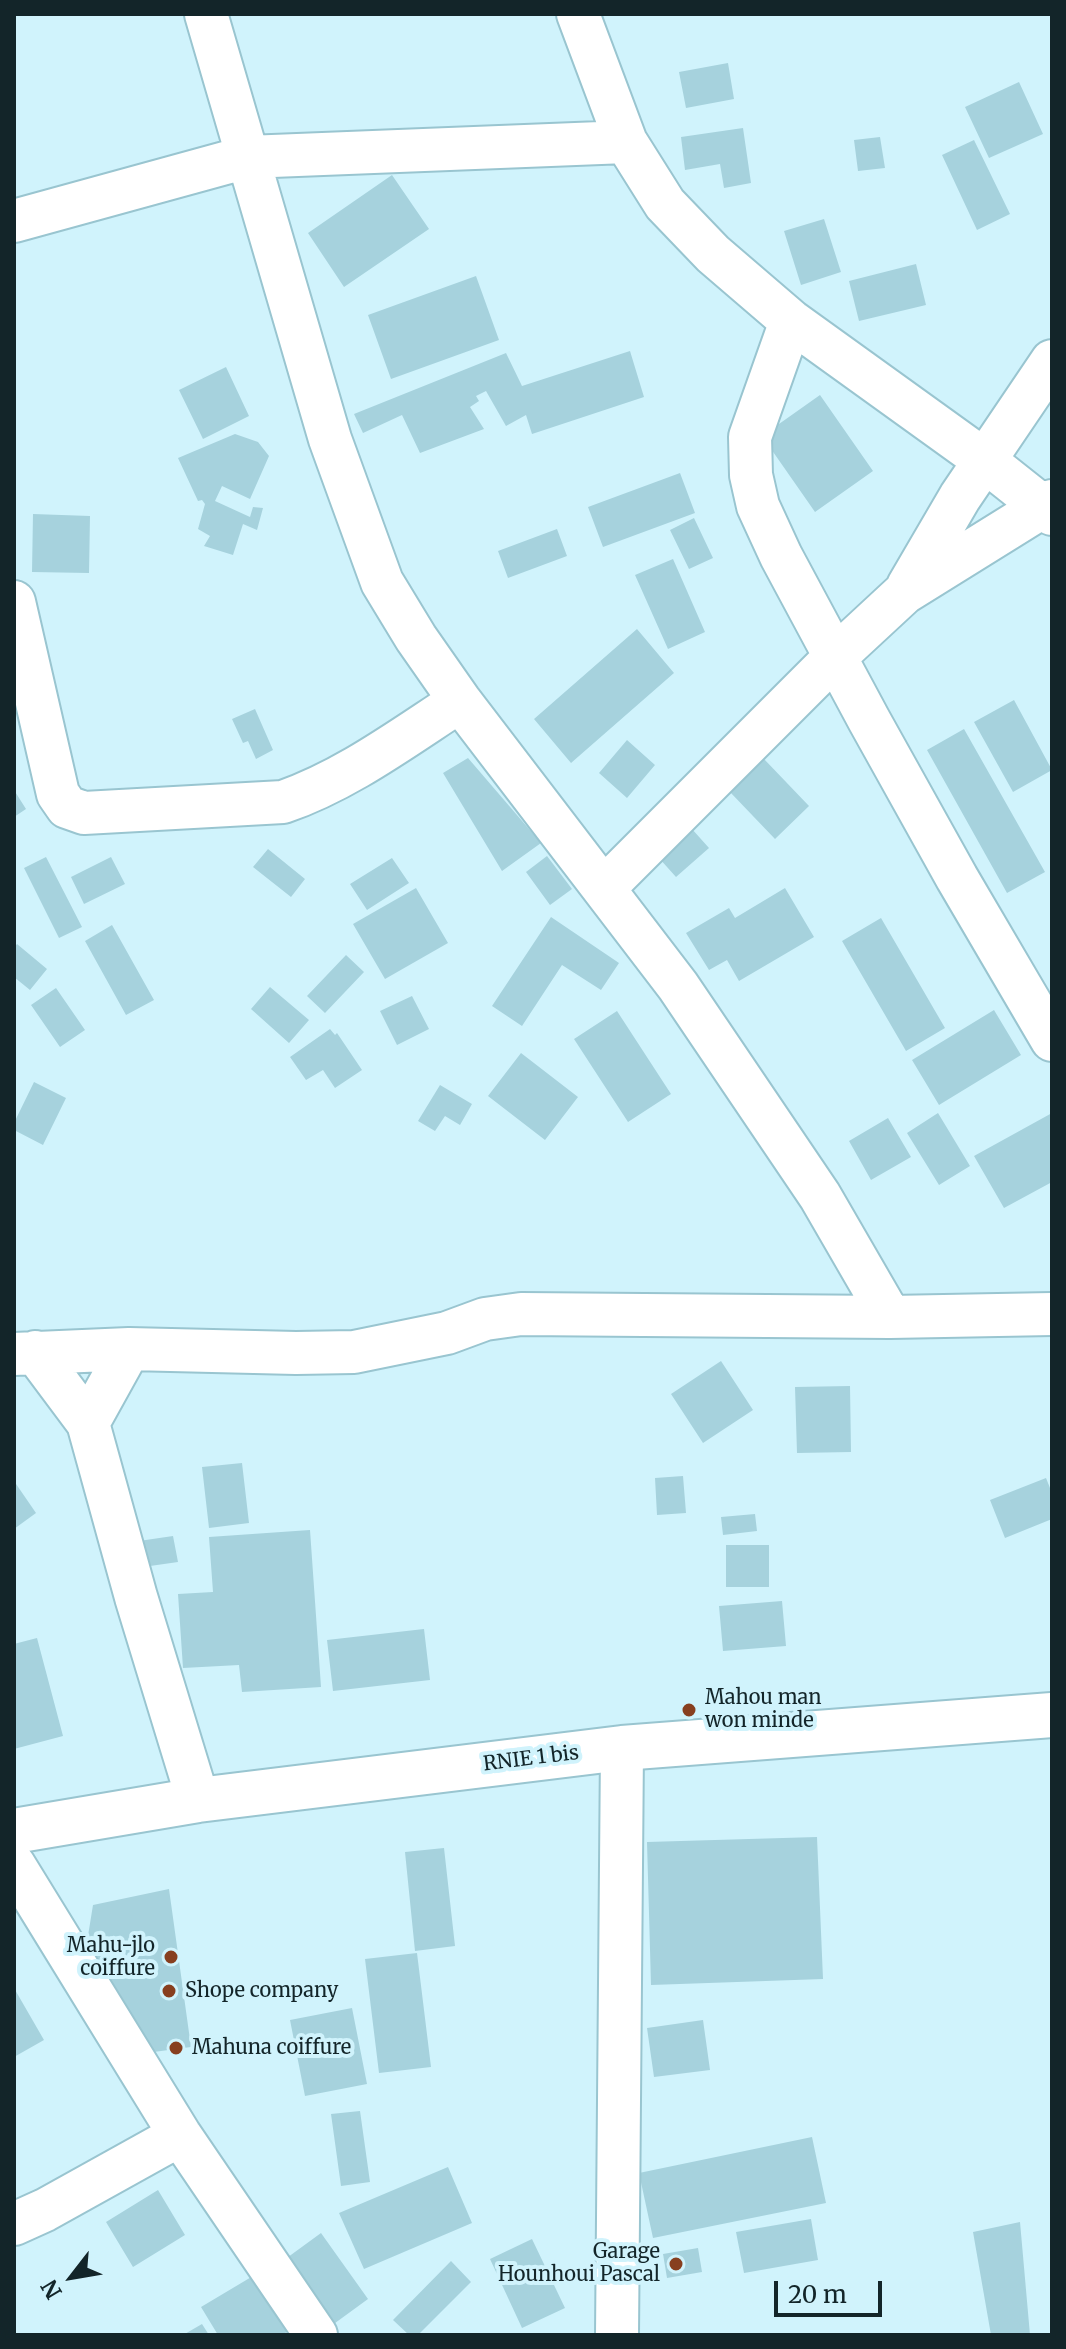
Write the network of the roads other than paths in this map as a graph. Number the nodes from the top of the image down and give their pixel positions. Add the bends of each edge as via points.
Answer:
1 (206, 14) edge
2 (578, 14) edge
3 (626, 142) junction
4 (247, 157) junction
5 (14, 221) edge
6 (791, 321) junction
7 (1052, 361) edge
8 (984, 460) junction
9 (1049, 507) edge
10 (904, 593) junction
11 (14, 602) edge
12 (835, 657) junction
13 (460, 701) junction
14 (604, 888) junction
15 (1052, 1040) edge
16 (1052, 1314) edge
17 (890, 1317) junction
18 (129, 1349) junction
19 (25, 1353) edge
20 (88, 1423) junction
21 (1052, 1715) edge
22 (622, 1748) junction
23 (198, 1800) junction
24 (14, 1831) edge
25 (14, 1865) edge
26 (180, 2135) junction
27 (14, 2224) edge
28 (316, 2335) edge
29 (617, 2335) edge

1 - 4 street
2 - 3 street
3 - 4 street
3 - 6 street via 665,204
4 - 5 street
4 - 13 street via 330,439 382,582
6 - 8 street
6 - 12 street via 750,437 751,475 758,506 781,556
7 - 8 street
8 - 9 street
8 - 10 street
9 - 10 street
10 - 12 street
11 - 13 street via 58,794 67,807 84,813 283,802 351,769
12 - 14 street
12 - 15 street
13 - 14 street
14 - 17 street via 678,986 820,1196
16 - 17 street
17 - 18 street via 521,1314 354,1352
18 - 19 street
18 - 20 street
19 - 20 street
20 - 23 street
21 - 22 main road, RNIE 1 bis
22 - 23 main road, RNIE 1 bis
22 - 29 street
23 - 24 main road, RNIE 1 bis
25 - 26 street
26 - 27 street
26 - 28 street

